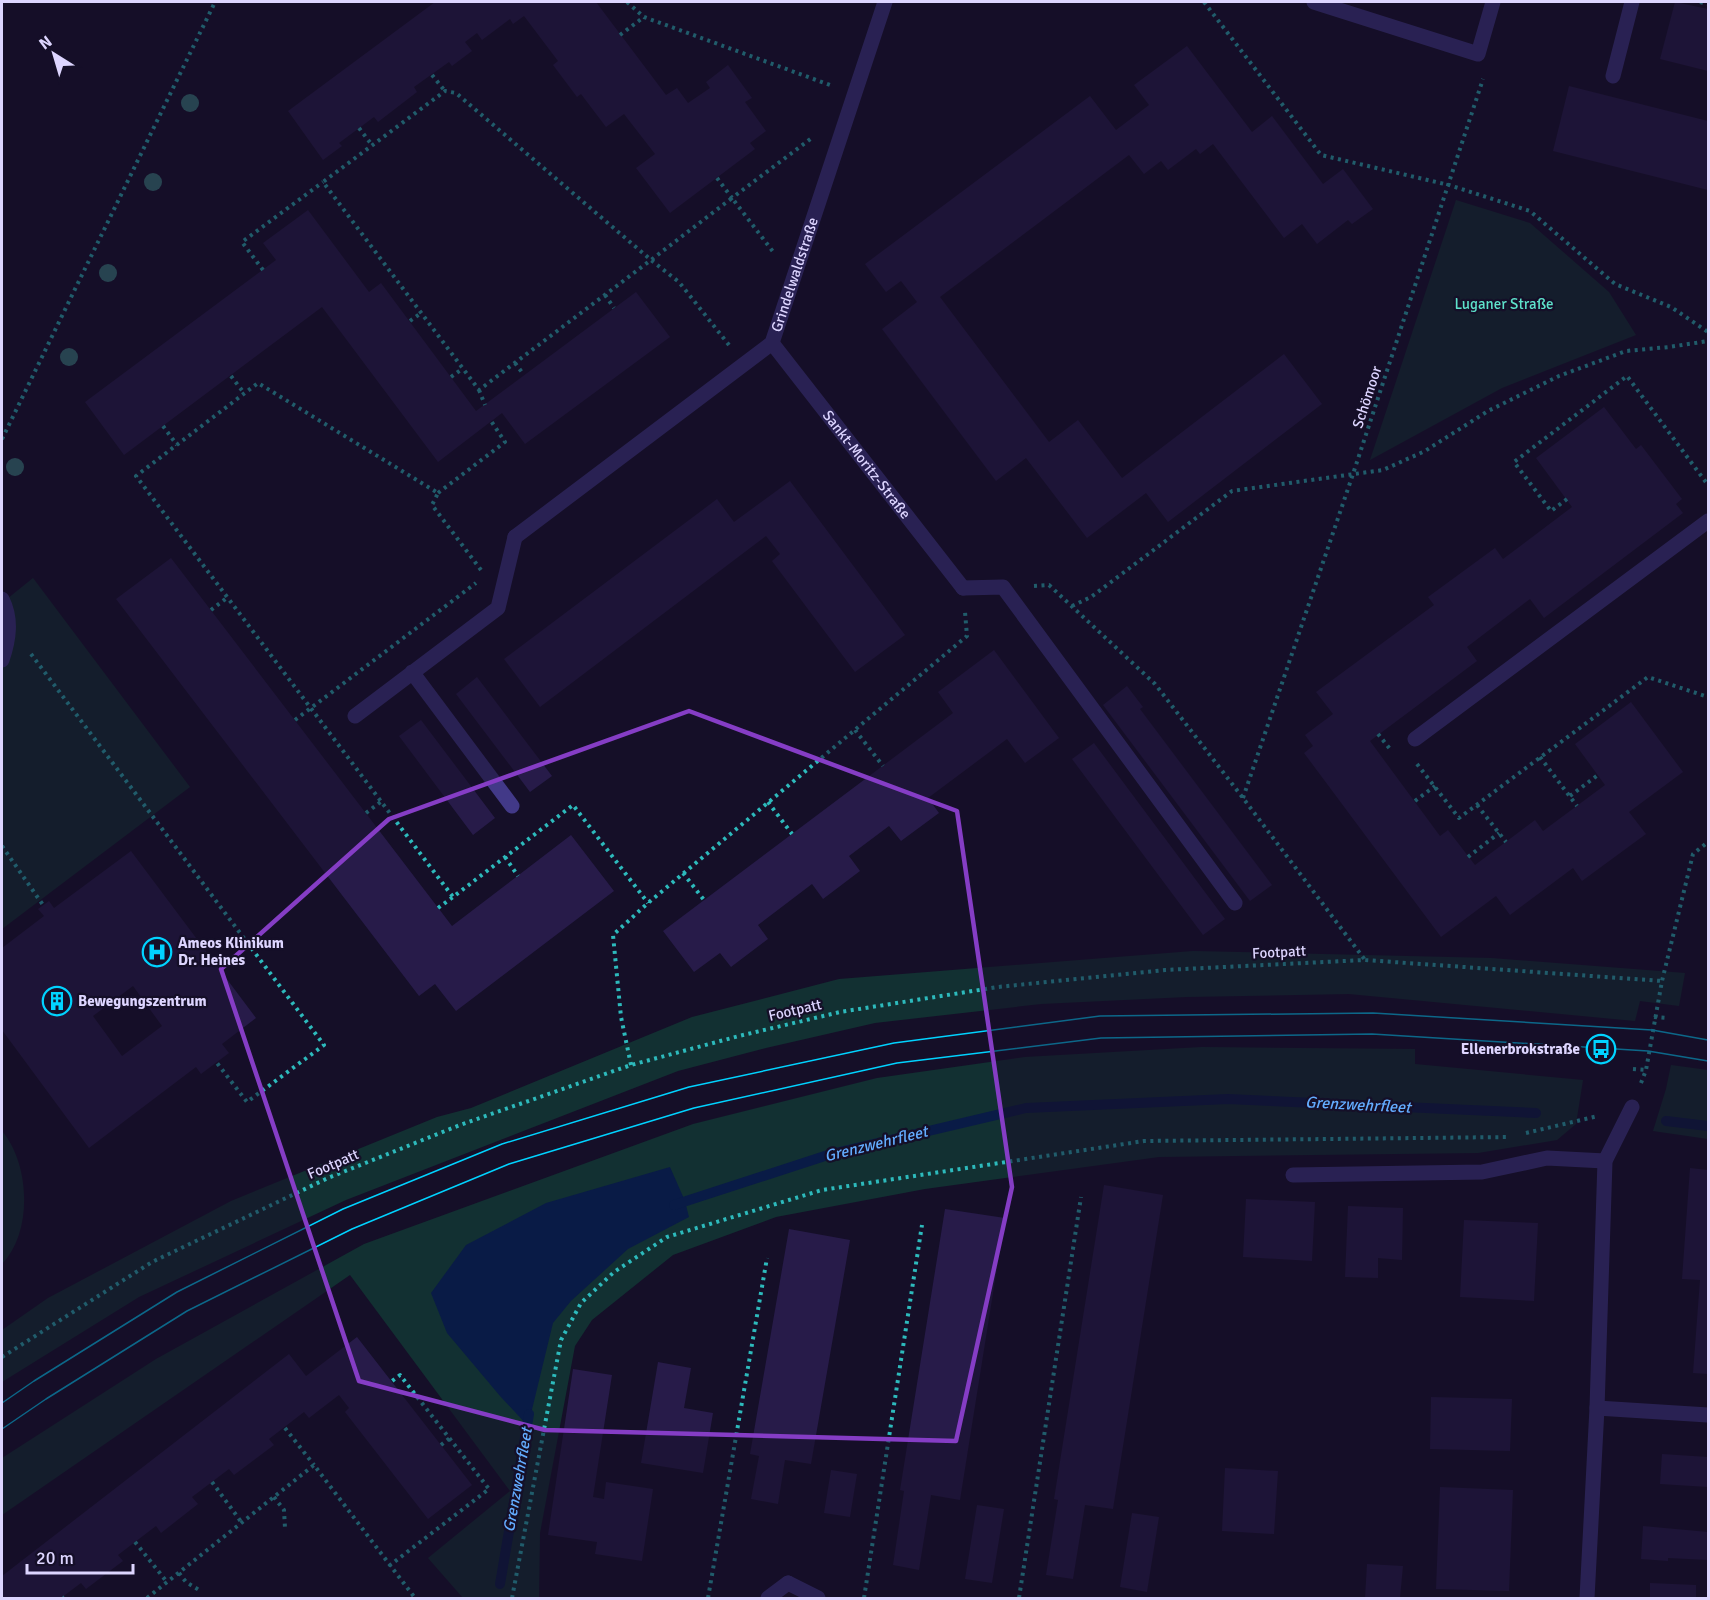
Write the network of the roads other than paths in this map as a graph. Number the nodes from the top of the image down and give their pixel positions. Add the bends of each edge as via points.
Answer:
1 (885, 2) edge
2 (1314, 2) edge
3 (1493, 2) edge
4 (1632, 2) edge
5 (1613, 76) dead end
6 (772, 343) junction
7 (1708, 521) edge
8 (2, 599) edge
9 (2, 660) edge
10 (412, 672) junction
11 (355, 716) dead end
12 (1415, 739) dead end
13 (512, 806) dead end
14 (1235, 903) dead end
15 (1632, 1107) road end
16 (1605, 1161) junction
17 (1293, 1175) dead end
18 (1597, 1408) junction
19 (1708, 1415) edge
20 (768, 1599) edge
21 (818, 1599) edge
22 (1587, 1599) edge

1 - 6 street, Grindelwaldstraße
2 - 3 street via 1478,54
4 - 5 street
6 - 10 street, Grindelwaldstraße via 515,537 498,608
6 - 14 street, Sankt-Moritz-Straße via 963,588 1004,587
7 - 12 street
8 - 9 street via 9,625
10 - 11 street
10 - 13 street
15 - 16 street
16 - 17 street via 1547,1158 1482,1172
16 - 18 street
18 - 19 street
18 - 22 street
20 - 21 street via 788,1584

